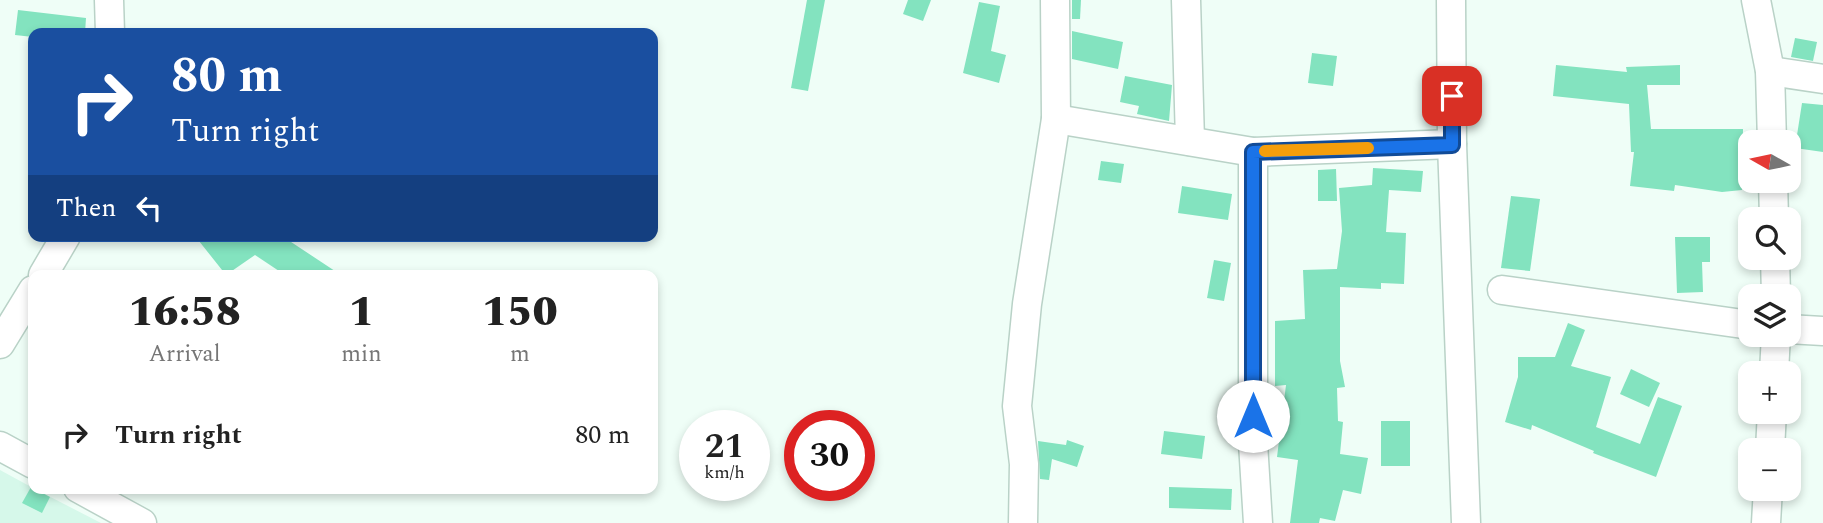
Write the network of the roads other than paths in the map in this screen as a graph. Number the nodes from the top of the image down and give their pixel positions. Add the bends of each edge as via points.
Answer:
1 (109, 0) edge
2 (1055, 0) edge
3 (1186, 0) edge
4 (1451, 0) edge
5 (1756, 0) edge
6 (110, 28) edge
7 (1770, 71) junction
8 (1823, 79) edge
9 (1056, 120) junction
10 (1772, 130) edge
11 (1190, 141) junction
12 (1452, 145) junction
13 (1253, 152) junction
14 (62, 242) edge
15 (46, 270) edge
16 (1502, 290) dead end
17 (28, 298) edge
18 (1738, 323) edge
19 (1801, 330) edge
20 (1823, 331) edge
21 (0, 344) edge
22 (0, 446) edge
23 (28, 461) edge
24 (89, 494) edge
25 (1767, 501) edge
26 (142, 523) edge
27 (1023, 523) edge
28 (1258, 523) edge
29 (1466, 523) edge
30 (1766, 523) edge

1 - 6 street
2 - 9 street
3 - 11 street
4 - 12 street
5 - 7 street
7 - 8 street
7 - 10 street
9 - 11 street
9 - 27 street via 1019,370
11 - 13 street
12 - 13 street
12 - 29 street
13 - 28 street via 1253,443
14 - 15 street
16 - 18 street
17 - 21 street
19 - 20 street
22 - 23 street
24 - 26 street
25 - 30 street

